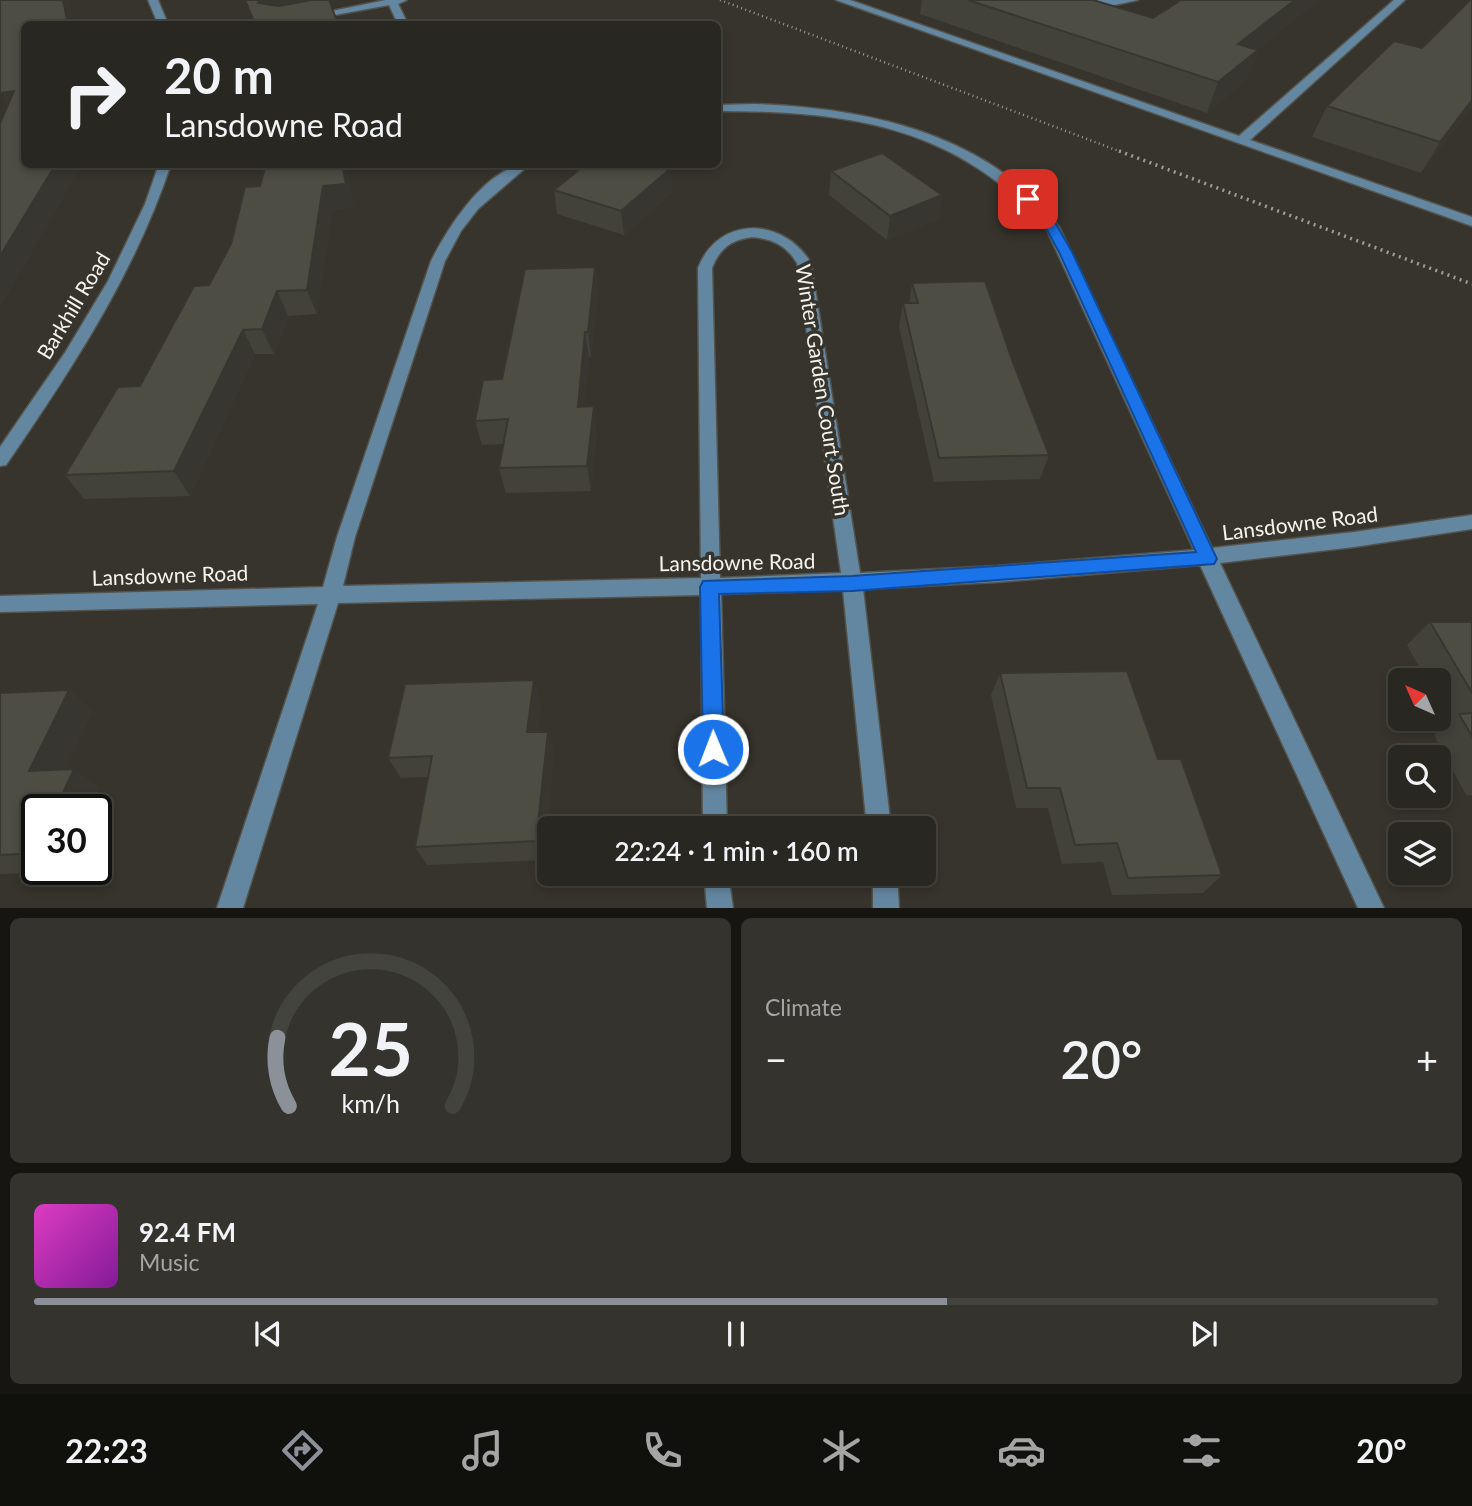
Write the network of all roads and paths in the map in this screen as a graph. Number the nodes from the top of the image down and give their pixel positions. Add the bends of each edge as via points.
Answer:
1 (152, 0) edge
2 (720, 0) edge
3 (841, 0) edge
4 (1084, 0) edge
5 (1133, 0) edge
6 (1400, 0) edge
7 (397, 1) edge
8 (162, 21) edge
9 (289, 21) edge
10 (402, 21) edge
11 (721, 108) edge
12 (1241, 141) junction
13 (163, 168) edge
14 (519, 168) edge
15 (1472, 222) edge
16 (1472, 284) edge
17 (0, 460) edge
18 (1472, 522) edge
19 (1208, 559) junction
20 (852, 583) junction
21 (709, 587) junction
22 (331, 594) junction
23 (0, 604) edge
24 (715, 816) edge
25 (878, 816) edge
26 (717, 886) edge
27 (885, 886) edge
28 (230, 908) edge
29 (720, 908) edge
30 (886, 908) edge
31 (1371, 908) edge

1 - 8 street
2 - 16 path
3 - 12 street
4 - 5 street
6 - 12 street
7 - 9 street
7 - 10 street
11 - 19 street via 810,111 883,124 948,147 1006,180 1028,199 1066,252
12 - 15 street
13 - 17 street, Barkhill Road via 137,242 110,291
14 - 22 street via 479,198 449,236 346,537
18 - 19 street, Lansdowne Road
19 - 20 street, Lansdowne Road
19 - 31 street
20 - 21 street, Lansdowne Road
20 - 21 street, Winter Garden Court South via 804,262 800,252 784,239 748,233 713,247 705,268
20 - 25 street, Winter Garden Court South
21 - 22 street, Lansdowne Road
21 - 24 street, Winter Garden Court South
22 - 23 street, Lansdowne Road
22 - 28 street
26 - 29 street
27 - 30 street

